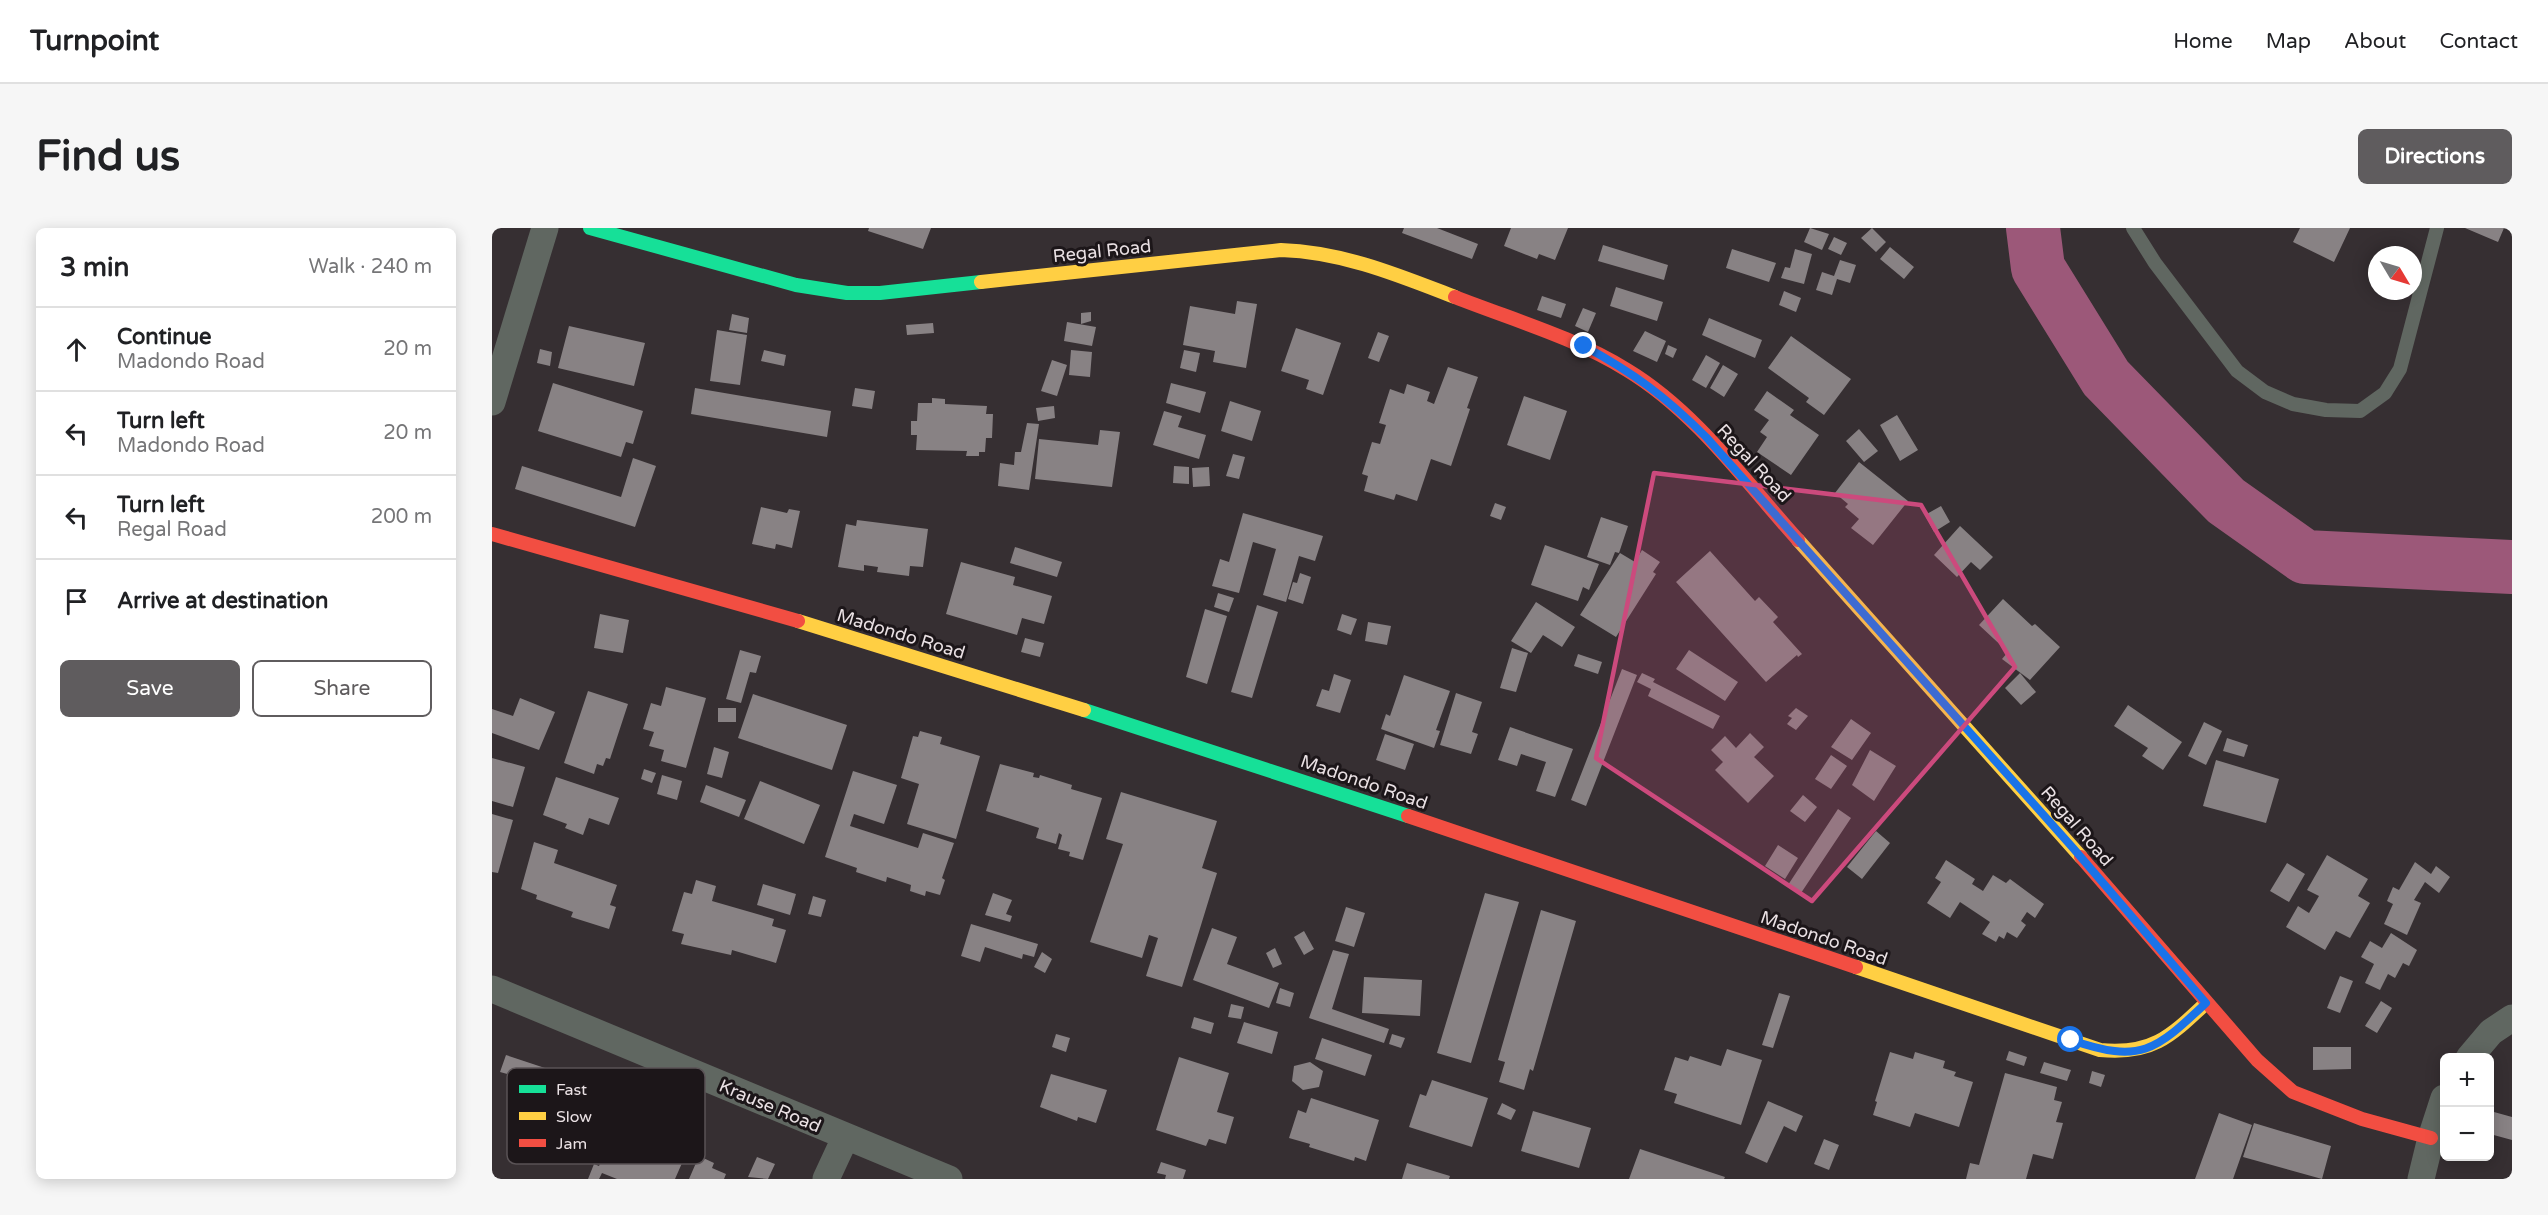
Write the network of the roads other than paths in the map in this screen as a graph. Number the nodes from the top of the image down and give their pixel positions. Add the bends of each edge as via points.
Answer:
1 (545, 228) edge
2 (590, 228) edge
3 (2133, 228) edge
4 (2437, 228) edge
5 (492, 402) edge
6 (492, 534) edge
7 (492, 988) edge
8 (2206, 1003) junction
9 (2512, 1018) edge
10 (2473, 1053) edge
11 (680, 1068) edge
12 (705, 1079) edge
13 (2442, 1107) edge
14 (845, 1138) junction
15 (2431, 1138) junction
16 (826, 1179) edge
17 (950, 1179) edge
18 (2421, 1179) edge

1 - 5 street
2 - 8 street, Regal Road via 796,285 846,293 880,293 1281,250 1311,251 1410,281 1584,346 1627,369 1666,398 1706,437
3 - 4 lane via 2237,371 2265,392 2293,404 2360,411 2385,393 2400,369
6 - 8 street, Madondo Road via 854,637 1264,767 2100,1050 2142,1052 2160,1043
7 - 11 street, Krause Road
8 - 15 street, Regal Road via 2257,1060 2293,1092 2362,1119
9 - 10 street via 2491,1032
12 - 14 street, Krause Road
13 - 15 street
14 - 16 street
14 - 17 street, Krause Road
15 - 18 street

